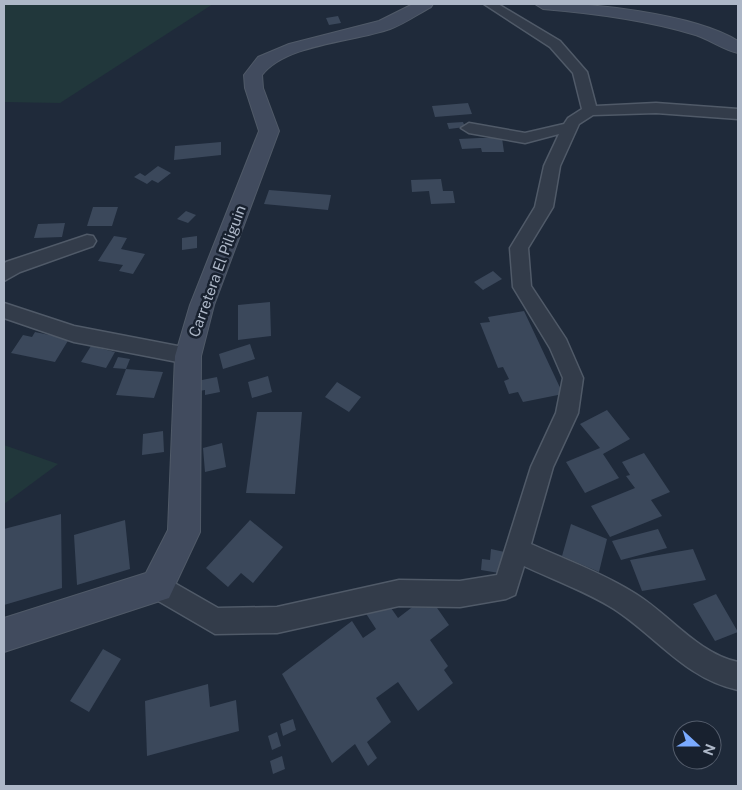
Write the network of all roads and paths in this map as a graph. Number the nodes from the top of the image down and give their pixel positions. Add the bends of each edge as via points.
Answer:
1 (425, 4) edge
2 (490, 4) edge
3 (543, 4) edge
4 (738, 48) edge
5 (590, 111) junction
6 (738, 114) edge
7 (570, 127) junction
8 (469, 128) dead end
9 (87, 241) dead end
10 (4, 274) edge
11 (4, 310) edge
12 (188, 356) junction
13 (517, 550) junction
14 (157, 586) junction
15 (4, 636) edge
16 (738, 676) edge

1 - 12 street, Carretera El Piliguin via 386,25 287,51 264,61 254,75 254,88 269,131 202,305
2 - 5 street via 555,44 580,72
3 - 4 street via 593,9 697,29 725,39
5 - 6 street via 656,108
5 - 7 street via 573,121
7 - 8 street via 525,138
7 - 13 street via 552,166 544,207 519,248 522,287 559,345 573,378 567,413 542,467
9 - 10 street via 13,267
11 - 12 street via 74,334
12 - 14 street, Carretera El Piliguin via 184,532
13 - 14 street via 506,586 460,594 398,593 277,620 215,621
13 - 16 street via 623,600 696,657 719,672
14 - 15 street

